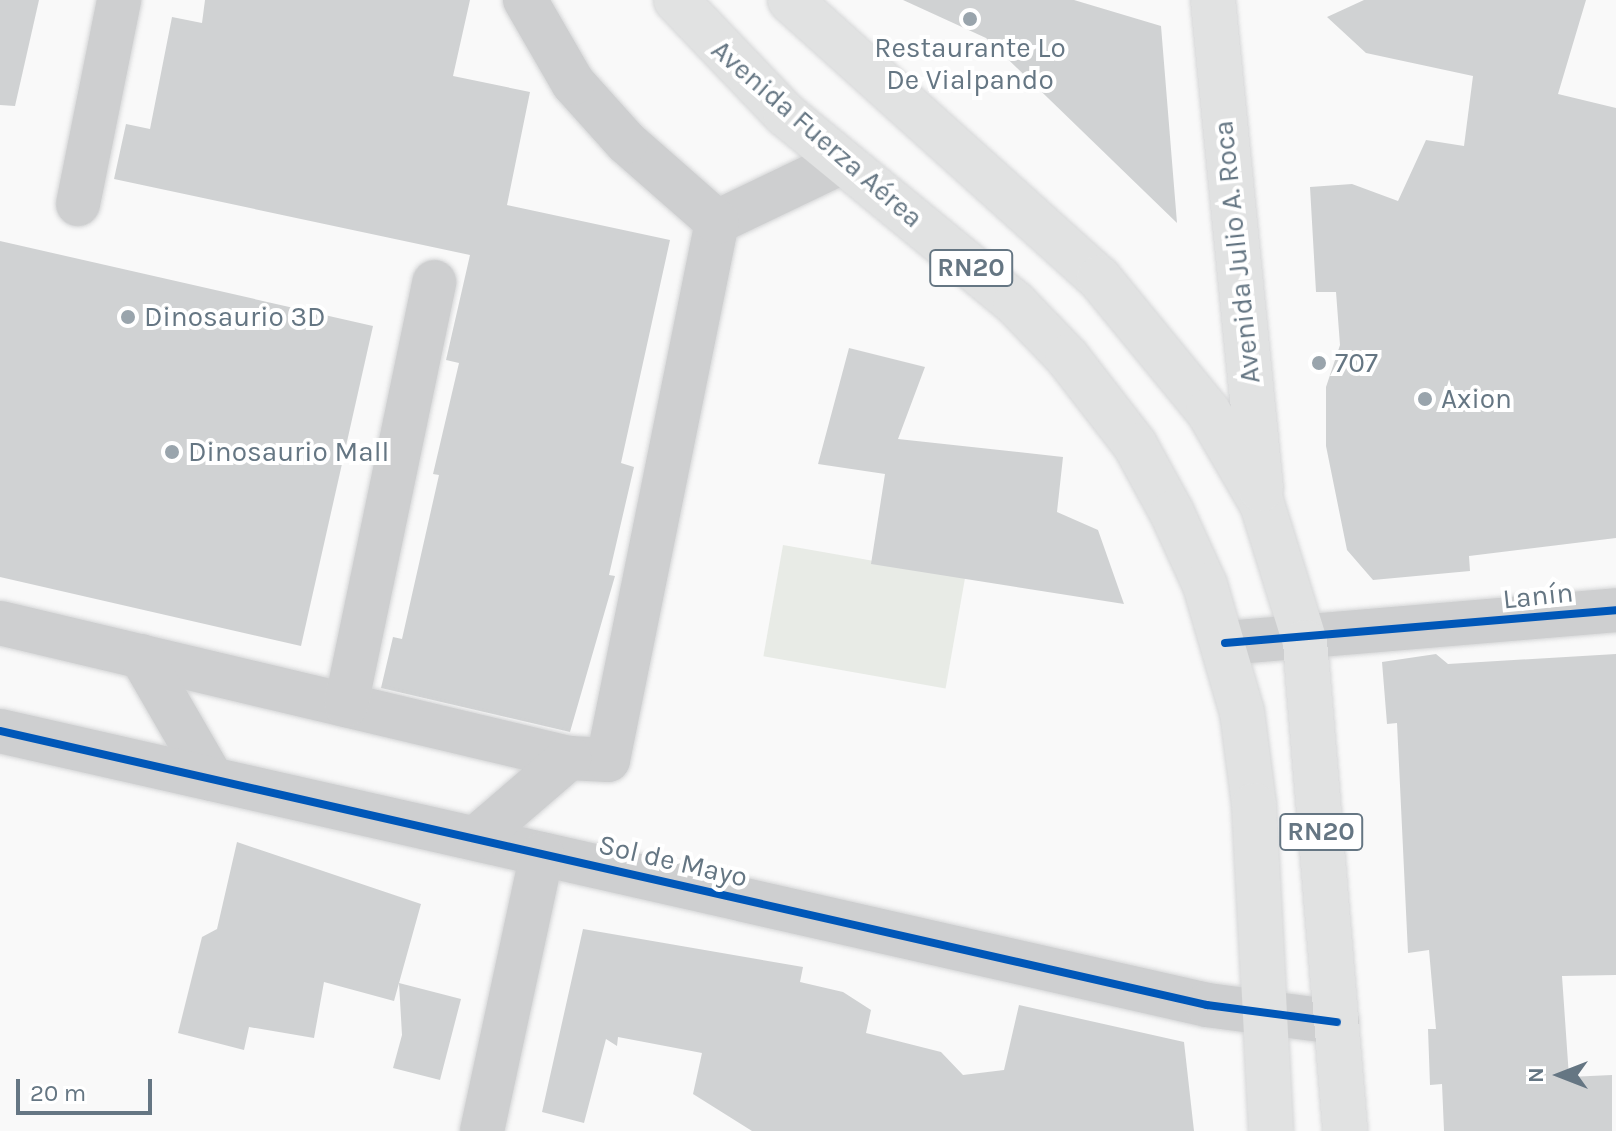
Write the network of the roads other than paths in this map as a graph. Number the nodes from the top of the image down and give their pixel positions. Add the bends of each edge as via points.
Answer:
1 (119, 0) edge
2 (525, 0) edge
3 (676, 0) edge
4 (790, 0) edge
5 (1213, 0) edge
6 (842, 162) junction
7 (78, 204) dead end
8 (717, 222) junction
9 (434, 282) dead end
10 (1262, 504) junction
11 (1616, 610) edge
12 (0, 623) edge
13 (1305, 642) junction
14 (1225, 643) junction
15 (141, 656) junction
16 (346, 705) junction
17 (0, 731) edge
18 (569, 758) junction
19 (212, 779) junction
20 (476, 838) junction
21 (542, 854) junction
22 (1264, 1016) junction
23 (1337, 1022) junction
24 (482, 1131) edge
25 (1271, 1131) edge
26 (1345, 1131) edge

1 - 7 street
2 - 8 street via 573,83 626,142
3 - 6 main road, Avenida Fuerza Aérea / RN20 via 725,59
4 - 10 main road, RN20 via 1099,278 1208,411
5 - 10 main road, Avenida Julio A. Roca
6 - 8 street
6 - 14 main road, Avenida Fuerza Aérea / RN20 via 1015,303 1106,405 1172,513
8 - 18 street via 608,760
9 - 16 street
10 - 13 main road, RN20
11 - 13 street, Lanín
12 - 15 street
13 - 14 street, Lanín
13 - 23 main road, RN20
14 - 22 main road, Avenida Fuerza Aérea / RN20 via 1254,805
15 - 16 street
15 - 19 street
16 - 18 street
17 - 19 street, Sol de Mayo
18 - 20 street
19 - 20 street, Sol de Mayo
20 - 21 street, Sol de Mayo
21 - 22 street, Sol de Mayo
21 - 24 street
22 - 23 street, Sol de Mayo
22 - 25 main road, Avenida Fuerza Aérea / RN20
23 - 26 main road, RN20

